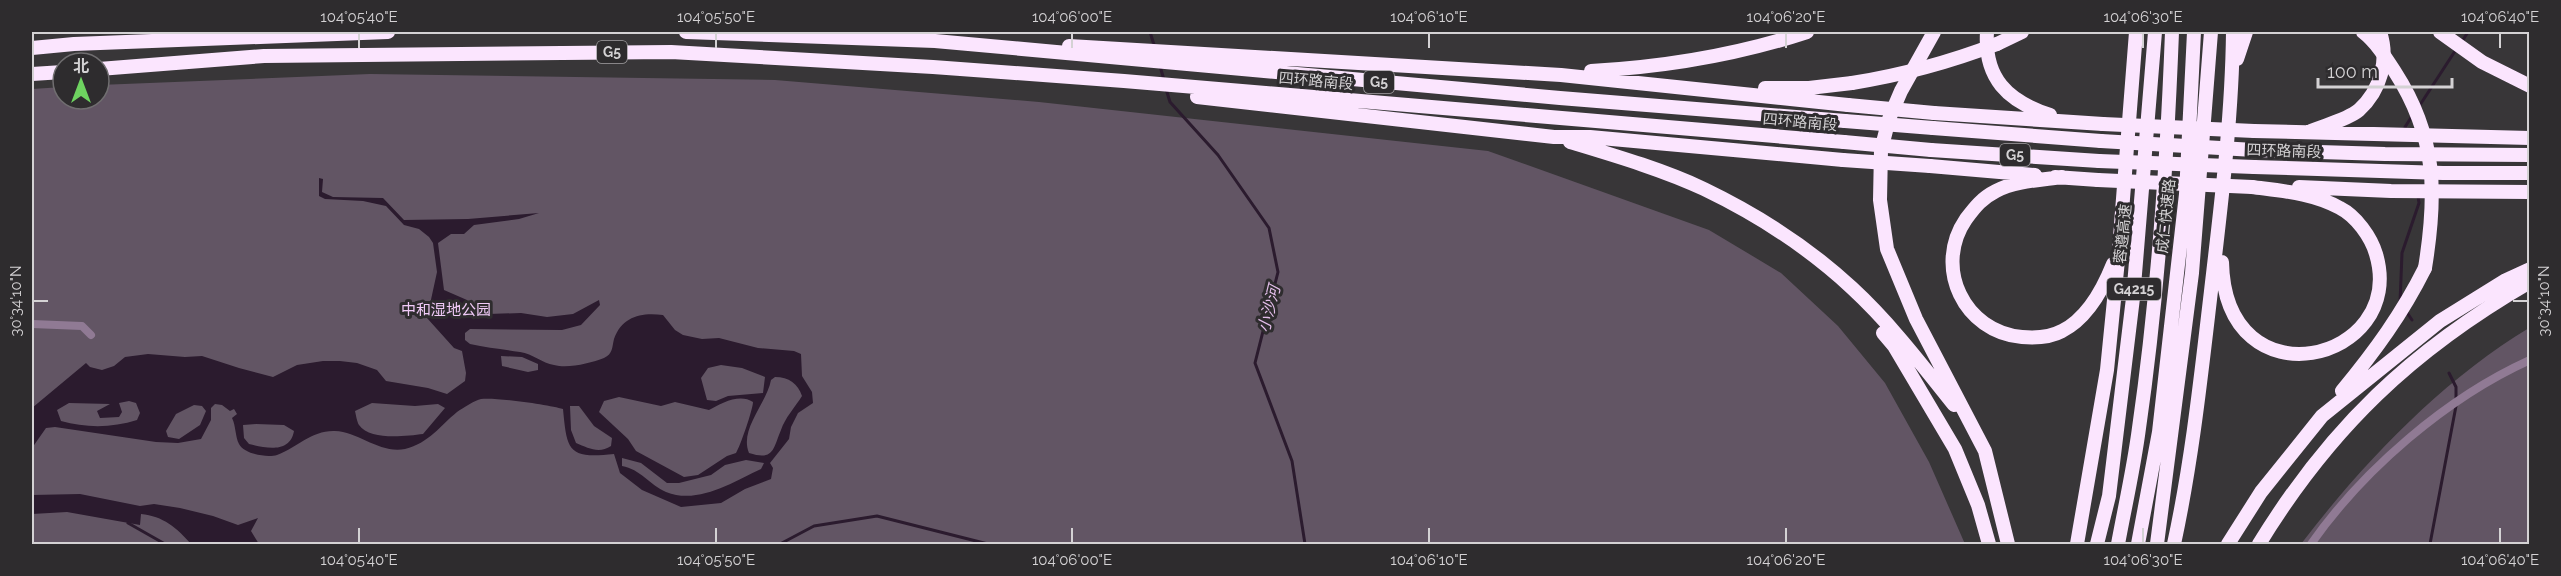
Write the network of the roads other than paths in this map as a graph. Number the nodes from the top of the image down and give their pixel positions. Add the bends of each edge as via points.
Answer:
1 (388, 32) edge
2 (687, 32) edge
3 (1807, 32) edge
4 (1934, 32) edge
5 (1987, 32) edge
6 (2022, 32) edge
7 (2130, 32) edge
8 (2136, 32) edge
9 (2155, 32) edge
10 (2172, 32) edge
11 (2194, 32) edge
12 (2211, 32) edge
13 (2233, 32) edge
14 (2246, 32) edge
15 (2364, 32) edge
16 (2380, 32) edge
17 (2440, 32) edge
18 (935, 41) junction
19 (32, 48) edge
20 (2134, 51) junction
21 (111, 68) edge
22 (51, 73) edge
23 (2233, 73) junction
24 (32, 74) edge
25 (1588, 75) junction
26 (2529, 86) edge
27 (1681, 87) junction
28 (1206, 93) junction
29 (2072, 122) junction
30 (2303, 134) junction
31 (2529, 138) edge
32 (1587, 142) junction
33 (2529, 155) edge
34 (2529, 173) edge
35 (2062, 177) junction
36 (2252, 187) junction
37 (2529, 192) edge
38 (2220, 229) junction
39 (2119, 250) junction
40 (1818, 259) junction
41 (2529, 269) edge
42 (2529, 282) edge
43 (32, 324) edge
44 (91, 335) dead end
45 (2529, 360) edge
46 (2322, 416) junction
47 (1973, 429) junction
48 (1989, 544) edge
49 (2008, 544) edge
50 (2077, 544) edge
51 (2097, 544) edge
52 (2118, 544) edge
53 (2138, 544) edge
54 (2157, 544) edge
55 (2174, 544) edge
56 (2228, 544) edge
57 (2259, 544) edge
58 (2311, 544) edge

1 - 19 highway
2 - 18 highway, 四环路南段 / G5
3 - 25 highway via 1699,59
4 - 47 highway via 1889,119 1881,150 1880,200 1887,249 1916,319
5 - 29 highway via 1987,62 2001,86 2026,108
6 - 27 highway, bridge via 1957,59 1888,77 1809,88
7 - 20 highway
8 - 20 highway
9 - 51 highway, 蓉遵高速 / G4215 via 2133,298 2109,496
10 - 52 highway, 成仁快速路 via 2163,204 2146,374
11 - 53 highway, 成仁快速路 via 2186,194 2159,432
12 - 54 highway via 2192,273
13 - 23 highway
14 - 23 highway
15 - 46 highway, bridge via 2400,79 2427,141 2434,196 2432,227 2425,268 2406,305 2378,347
16 - 30 highway via 2383,73 2375,91 2358,111
17 - 26 highway via 2482,62
18 - 25 highway
18 - 33 highway, 四环路南段 / G5, bridge via 1586,101 2101,141 2254,150
20 - 39 highway
21 - 28 highway, G5 via 264,56 671,52 933,66
22 - 24 highway
23 - 38 highway
25 - 27 highway
27 - 29 highway, bridge via 1848,105
28 - 32 highway
28 - 34 highway, 四环路南段 / G5, bridge via 1931,150 2254,167
29 - 30 highway, bridge
30 - 31 highway
32 - 35 highway, bridge
32 - 40 highway via 1702,188
35 - 36 highway, bridge
35 - 39 highway via 2022,183 1977,203 1959,230 1951,263 1955,285 1967,308 1981,322 2006,336 2035,338 2061,332 2084,314 2098,295
36 - 37 highway
36 - 38 highway via 2311,196 2342,208 2356,220 2374,248 2380,279 2378,295 2361,327 2333,348 2317,353 2296,355 2262,345 2238,323 2227,303
38 - 55 highway via 2198,402
39 - 50 highway via 2107,370
40 - 47 highway via 1854,289 1906,345
40 - 48 highway via 1894,346 1955,449
41 - 46 highway via 2440,321
42 - 57 highway via 2450,331 2380,390 2317,459
43 - 44 street via 82,326
45 - 58 street via 2471,391 2380,462
46 - 56 highway via 2261,492
47 - 49 highway via 1985,451

